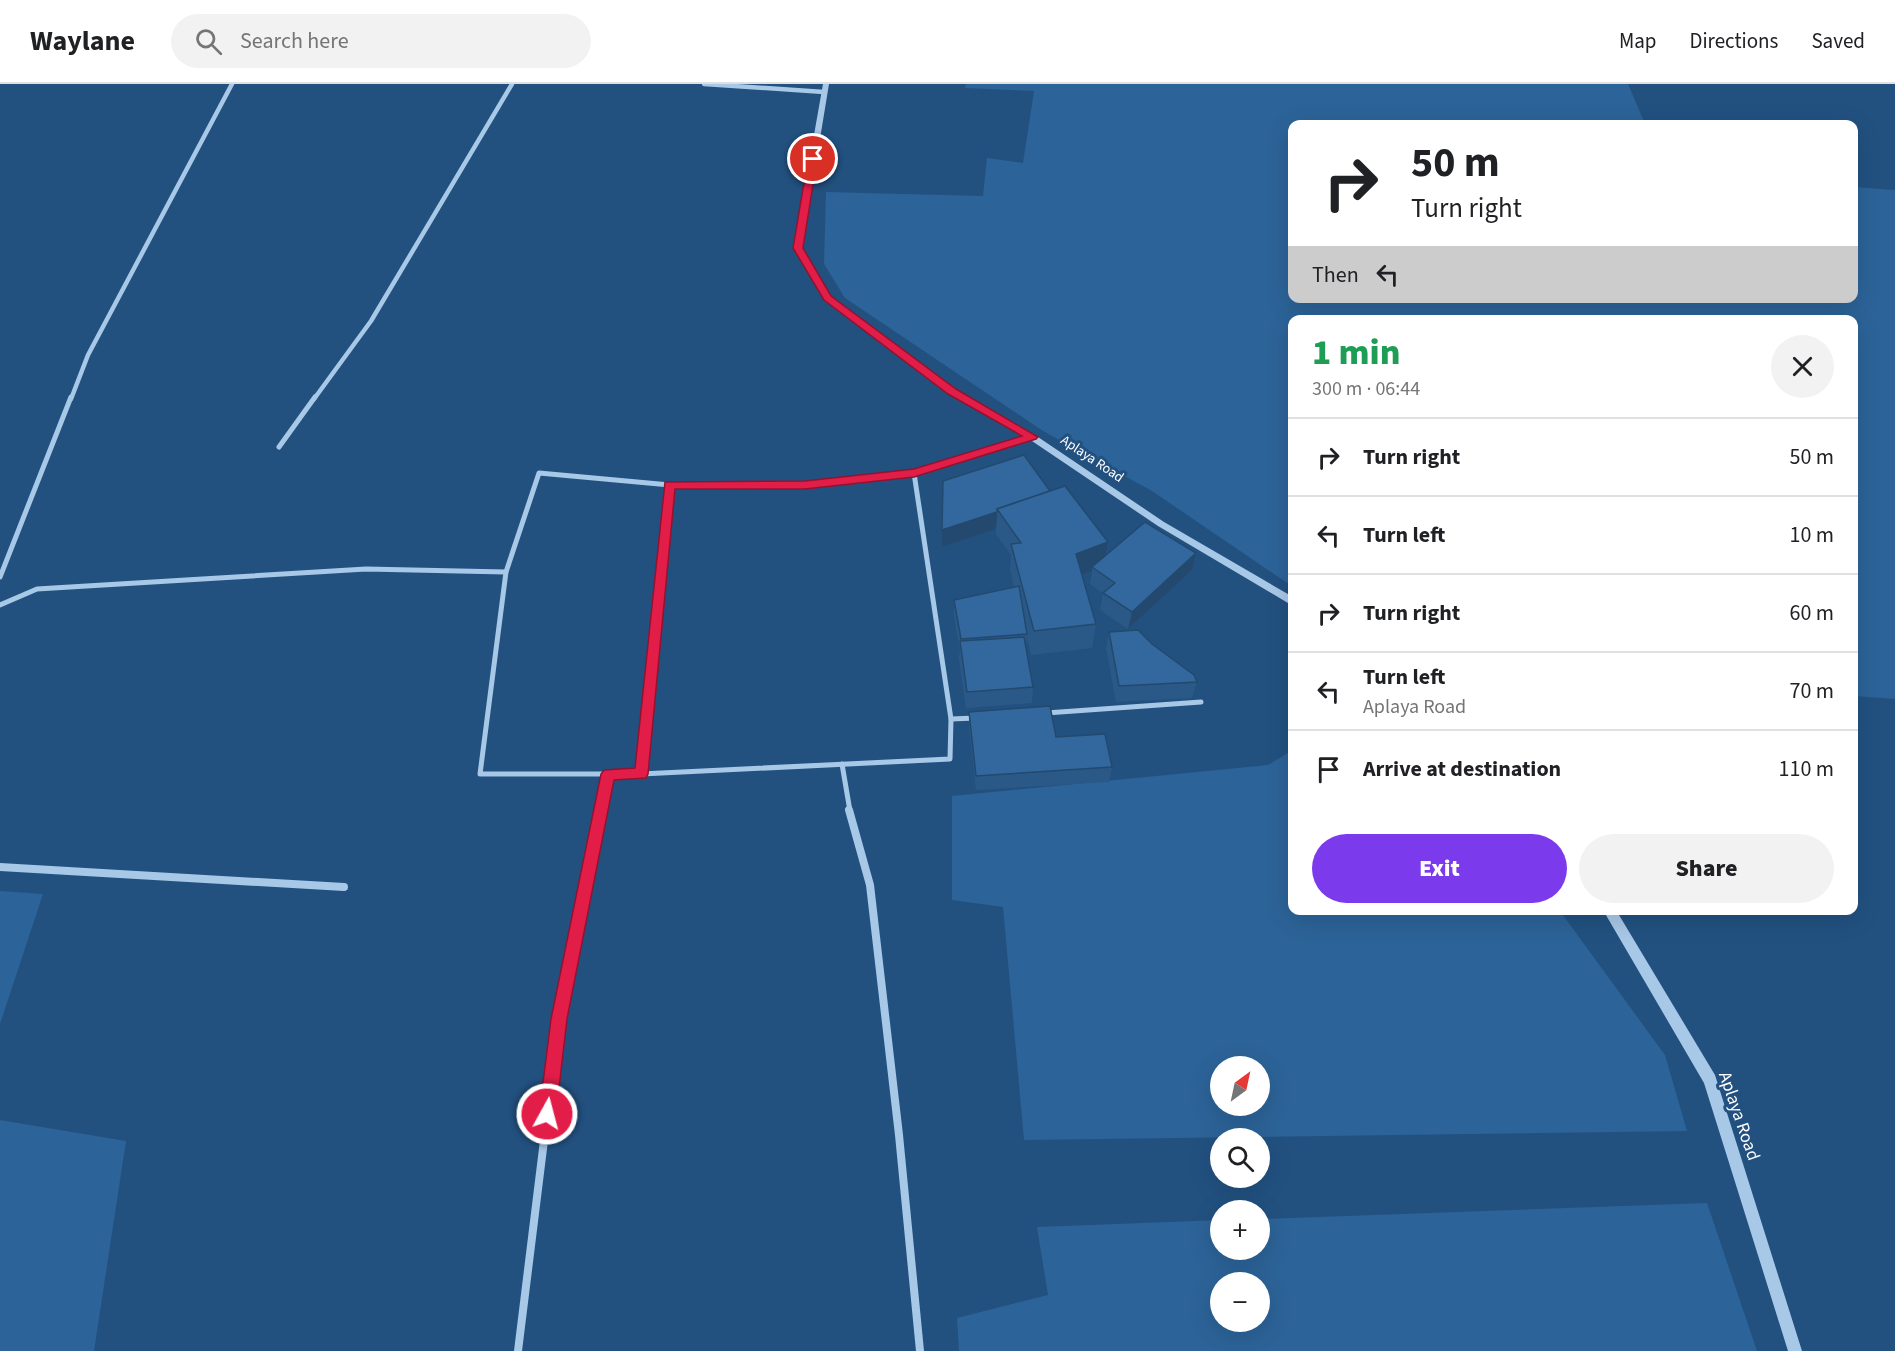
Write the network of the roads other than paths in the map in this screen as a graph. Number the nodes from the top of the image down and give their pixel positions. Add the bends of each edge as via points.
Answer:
1 (232, 84) edge
2 (512, 84) edge
3 (704, 84) edge
4 (825, 88) edge
5 (1032, 437) junction
6 (279, 447) dead end
7 (914, 473) junction
8 (670, 485) junction
9 (506, 572) junction
10 (0, 577) edge
11 (1288, 599) edge
12 (0, 605) edge
13 (1201, 702) dead end
14 (1035, 714) edge
15 (987, 717) edge
16 (951, 719) junction
17 (842, 764) junction
18 (609, 774) junction
19 (641, 774) junction
20 (0, 867) edge
21 (344, 887) dead end
22 (1612, 915) edge
23 (518, 1351) edge
24 (920, 1351) edge
25 (1796, 1351) edge

1 - 10 street via 88,355
2 - 6 street via 371,321
3 - 4 street
4 - 5 street, Aplaya Road via 798,248 827,298 952,391
5 - 7 street
5 - 11 street, Aplaya Road via 1161,524
7 - 8 street via 805,485
7 - 16 street
8 - 9 street via 539,473
8 - 19 street
9 - 12 street via 366,569 37,589
9 - 18 street via 480,774
13 - 14 street
15 - 16 street
16 - 17 street via 950,759
17 - 19 street
17 - 24 street via 848,805 870,885
18 - 19 street
18 - 23 street via 559,1019
20 - 21 street
22 - 25 street, Aplaya Road via 1710,1080

